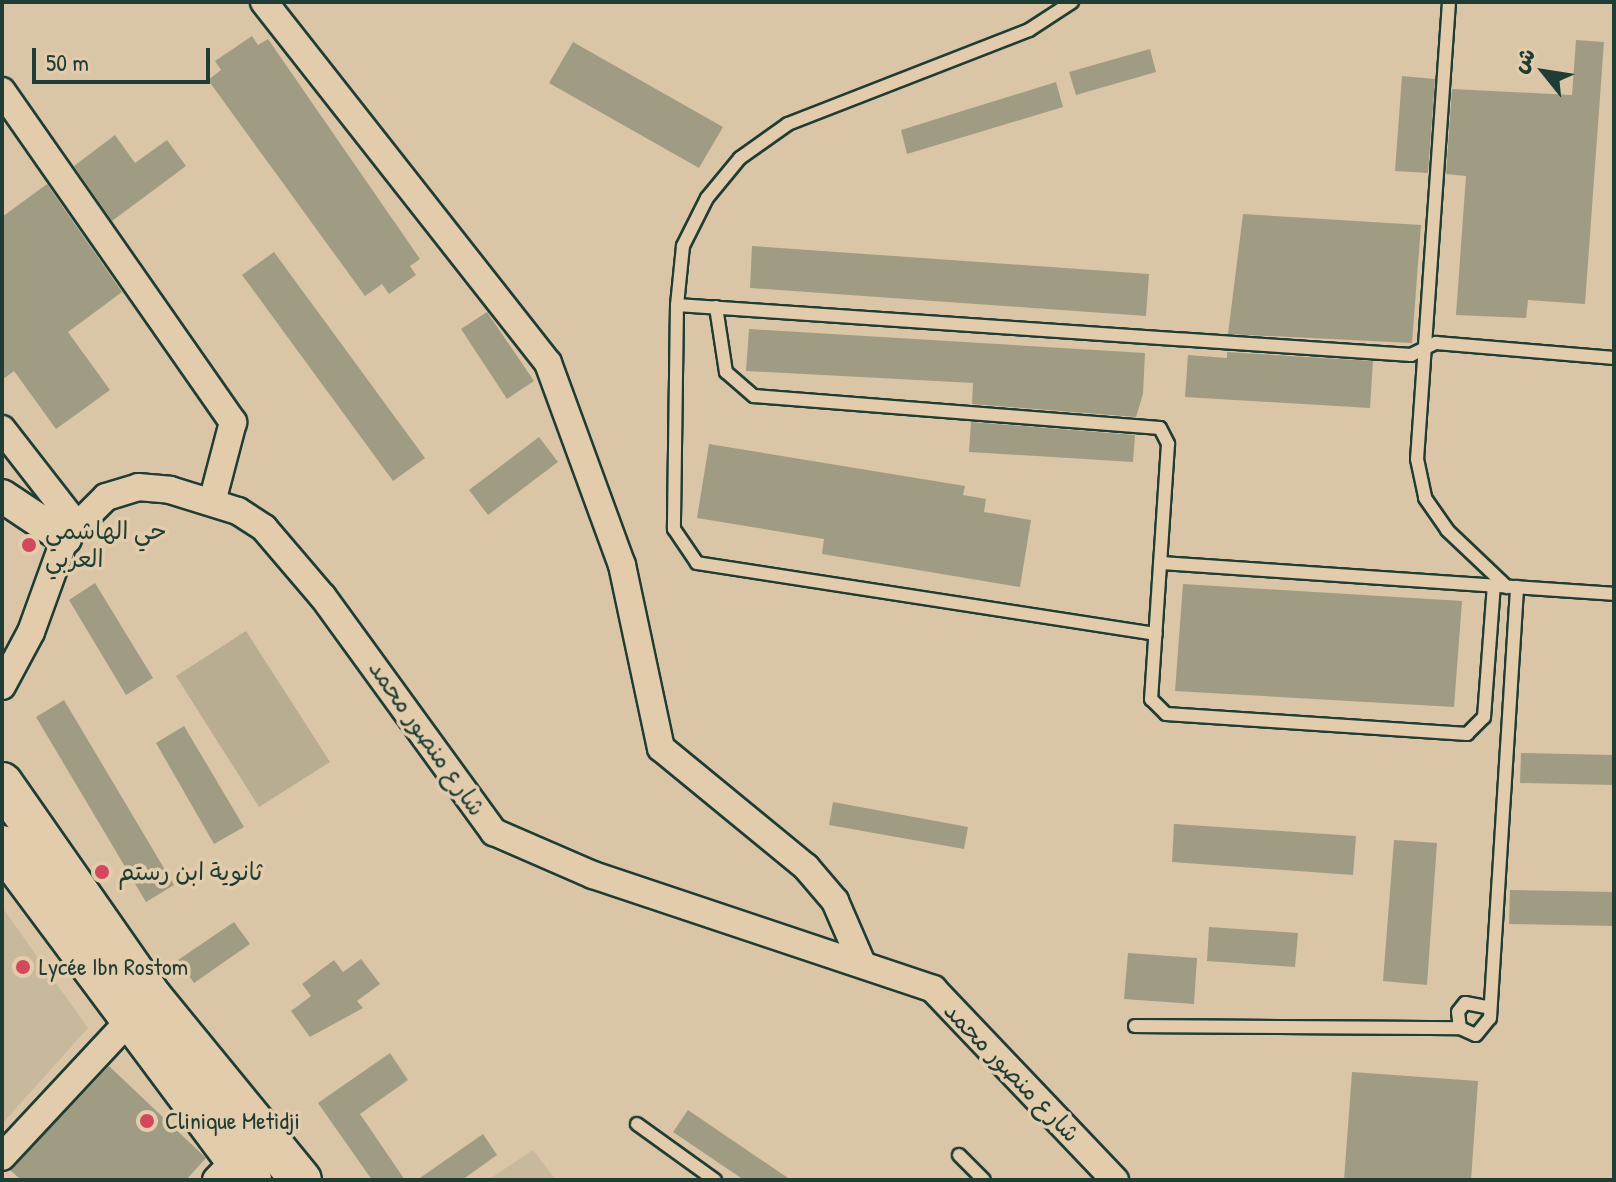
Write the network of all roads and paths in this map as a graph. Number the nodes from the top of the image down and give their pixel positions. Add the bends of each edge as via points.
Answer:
1 (264, 2) edge
2 (1072, 2) edge
3 (1449, 2) edge
4 (2, 91) edge
5 (677, 305) junction
6 (716, 307) junction
7 (1425, 348) junction
8 (1614, 358) edge
9 (2, 429) edge
10 (2, 496) edge
11 (212, 502) junction
12 (70, 531) junction
13 (1160, 563) junction
14 (1494, 585) junction
15 (1512, 587) junction
16 (1614, 594) edge
17 (1156, 634) junction
18 (2, 686) edge
19 (2, 783) edge
20 (2, 846) edge
21 (861, 961) junction
22 (1486, 1007) junction
23 (140, 1009) junction
24 (1135, 1026) dead end
25 (1460, 1028) junction
26 (637, 1124) dead end
27 (959, 1155) dead end
28 (2, 1157) edge
29 (234, 1173) edge
30 (301, 1180) edge
31 (715, 1180) edge
32 (984, 1180) edge
33 (1115, 1180) edge

1 - 21 street via 548,363 622,565 661,748 806,867 835,901
2 - 5 lane via 1029,30 788,124 740,158 707,198 683,246
3 - 7 lane
4 - 11 street via 233,422
5 - 6 lane
5 - 17 lane via 674,529 697,563
6 - 7 lane via 1411,355
6 - 13 lane via 726,372 754,396 1151,422 1168,444
7 - 8 lane via 1436,343
7 - 15 lane via 1417,459 1425,498 1447,530
9 - 12 street
10 - 12 street
11 - 12 street, شارع منصور محمد via 138,487 106,497
11 - 21 street, شارع منصور محمد via 264,528 323,597 494,832 593,875
12 - 18 street, شارع منصور محمد via 31,632
13 - 14 lane
13 - 17 lane
14 - 15 lane
14 - 17 lane via 1484,717 1467,734 1166,714 1151,699
15 - 16 lane
15 - 22 lane
19 - 23 main road
20 - 23 main road
21 - 33 street, شارع منصور محمد via 933,989
22 - 25 lane via 1465,1003 1458,1012
22 - 25 lane via 1486,1029 1470,1035
23 - 28 street
23 - 29 main road
23 - 30 main road
24 - 25 lane
26 - 31 lane
27 - 32 lane

